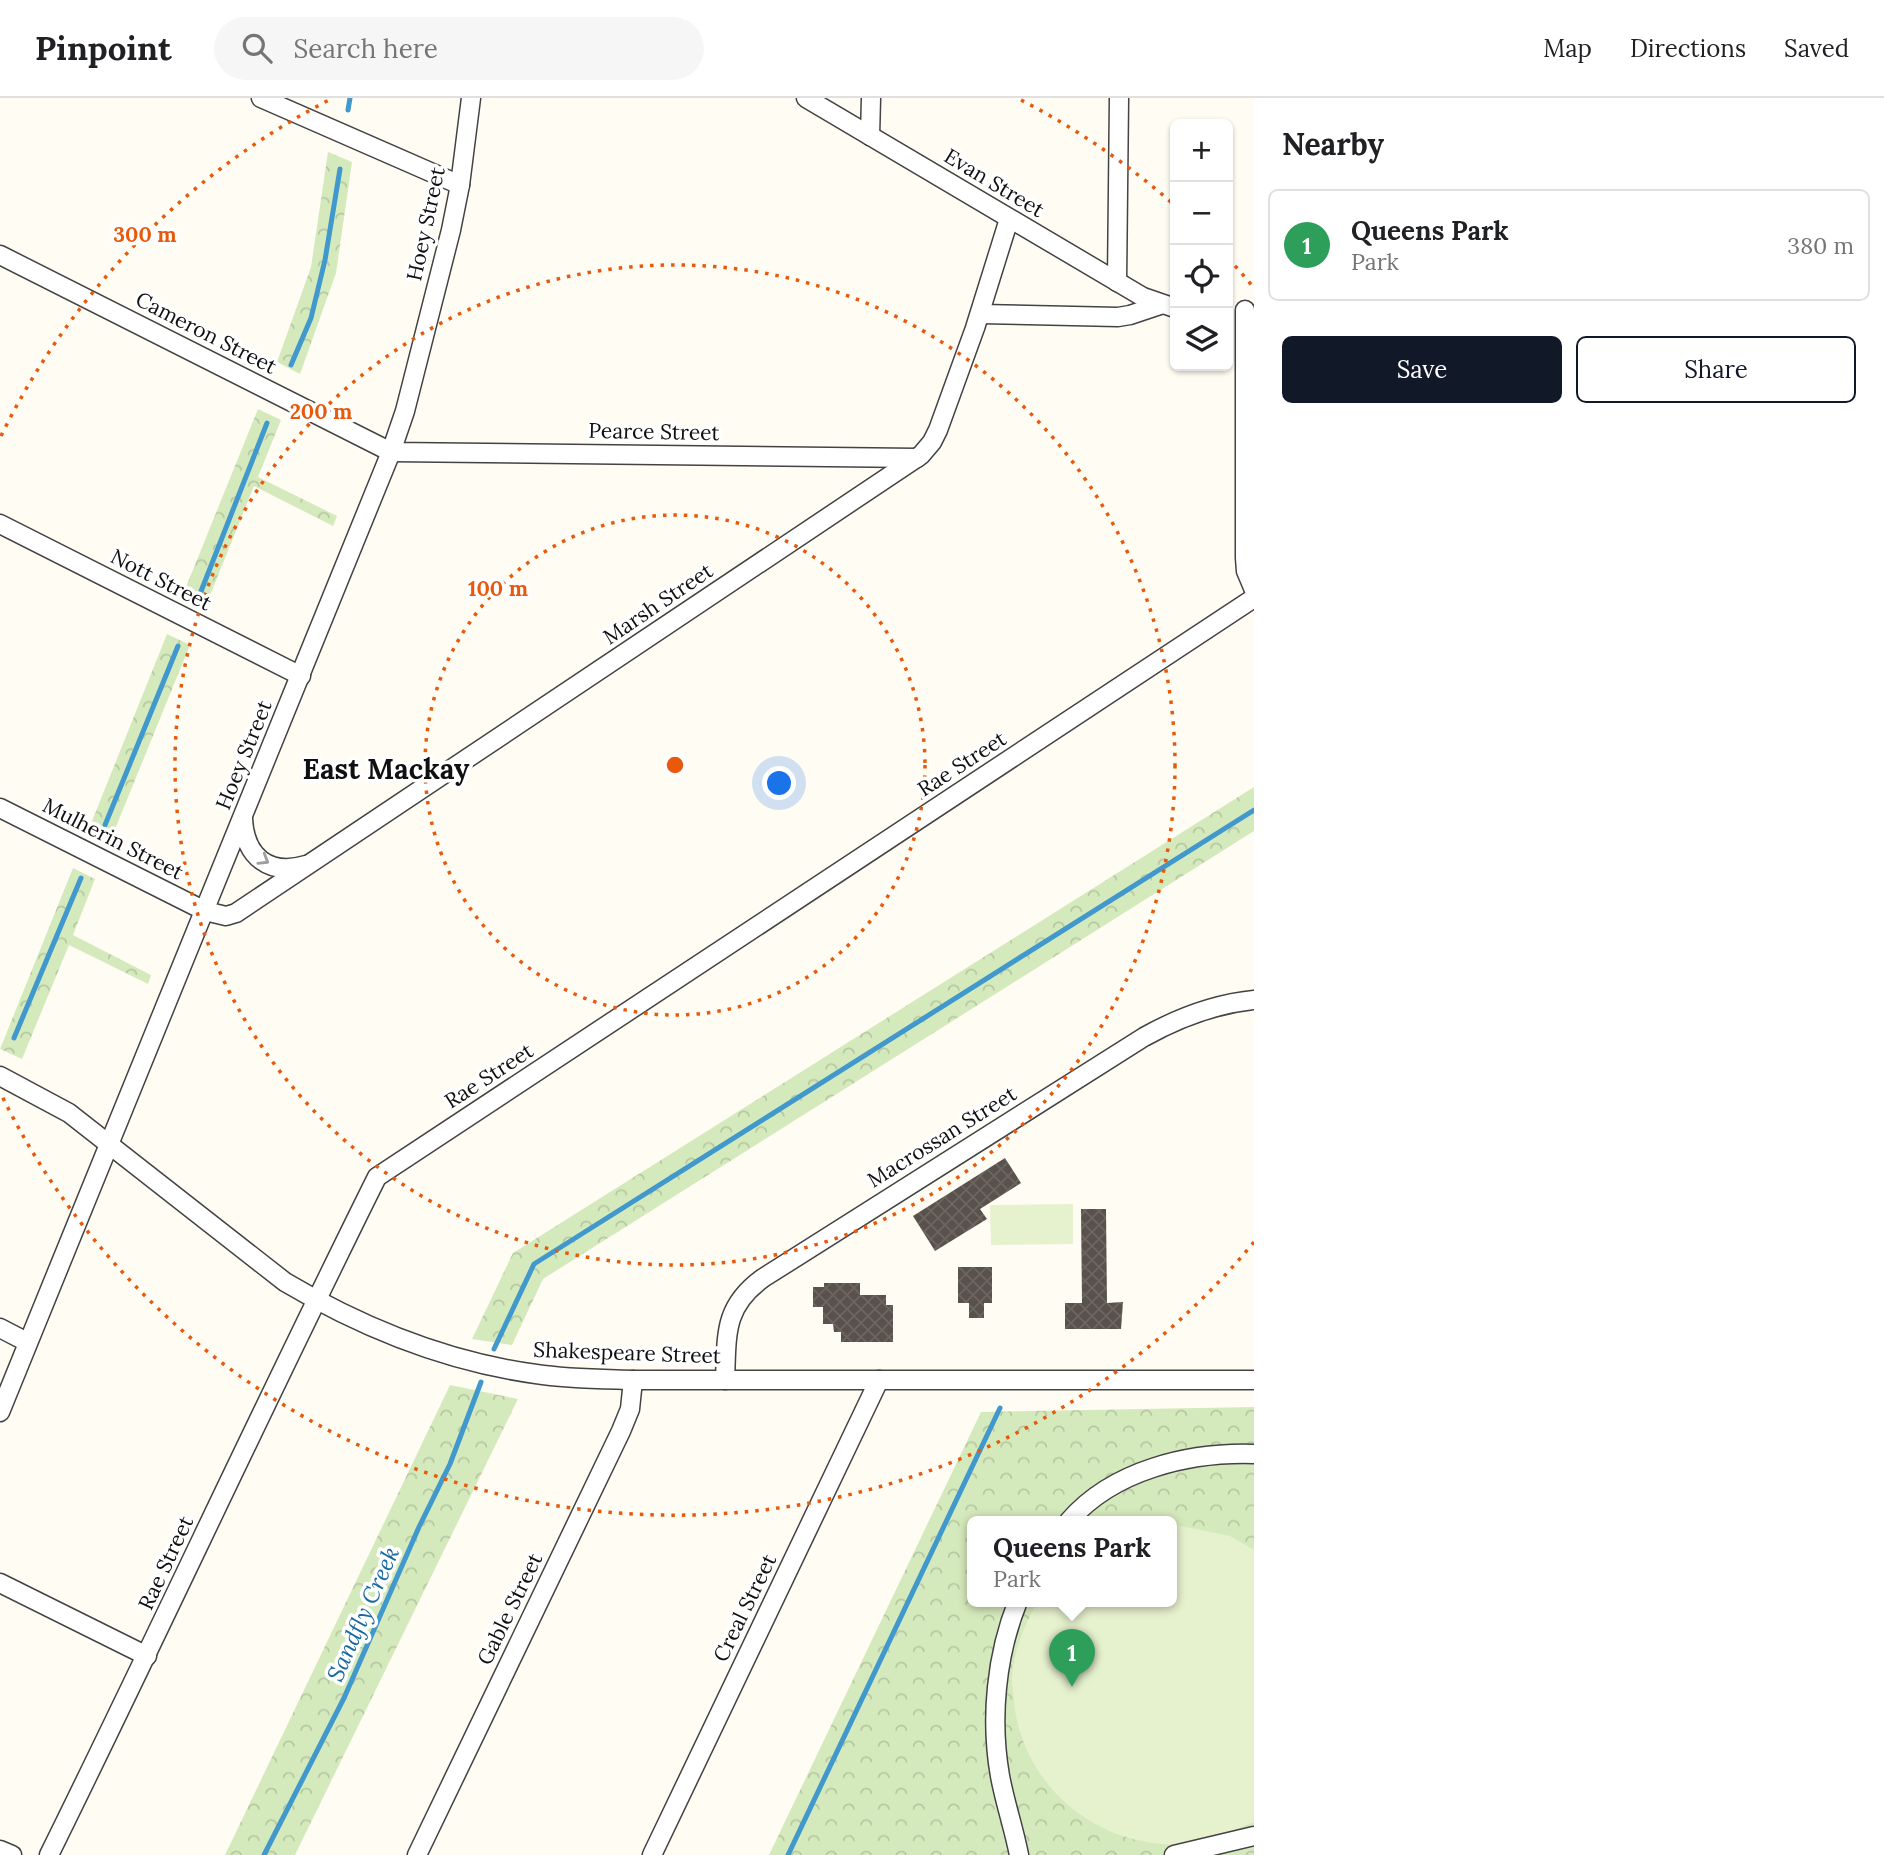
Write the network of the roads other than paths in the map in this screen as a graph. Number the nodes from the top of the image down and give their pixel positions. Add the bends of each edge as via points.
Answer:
1 (261, 98) edge
2 (471, 98) edge
3 (806, 98) edge
4 (870, 98) edge
5 (1119, 98) edge
6 (870, 136) junction
7 (460, 185) junction
8 (1009, 219) junction
9 (0, 255) edge
10 (1117, 282) junction
11 (1168, 306) edge
12 (1242, 310) edge
13 (980, 314) junction
14 (391, 452) junction
15 (917, 458) junction
16 (0, 524) edge
17 (1254, 590) edge
18 (1254, 598) edge
19 (301, 677) junction
20 (0, 808) edge
21 (243, 819) junction
22 (312, 863) junction
23 (205, 911) junction
24 (1254, 1000) edge
25 (0, 1076) edge
26 (110, 1145) junction
27 (316, 1300) junction
28 (0, 1328) edge
29 (27, 1342) junction
30 (633, 1380) junction
31 (725, 1380) junction
32 (879, 1380) junction
33 (1254, 1380) edge
34 (0, 1412) edge
35 (1254, 1454) edge
36 (1075, 1516) edge
37 (0, 1583) edge
38 (1016, 1607) edge
39 (147, 1656) junction
40 (1254, 1836) edge
41 (0, 1850) edge
42 (12, 1855) edge
43 (50, 1855) edge
44 (418, 1855) edge
45 (652, 1855) edge
46 (1019, 1855) edge
47 (1174, 1855) edge

1 - 7 street
2 - 7 street, Hoey Street
3 - 6 street, Evan Street
4 - 6 street
5 - 10 street
6 - 8 street, Evan Street
7 - 14 street, Hoey Street
8 - 10 street, Evan Street
8 - 13 street, Marsh Street
9 - 14 street, Cameron Street
10 - 11 street, Evan Street
11 - 13 street, Evan Street via 1118,317
12 - 17 street via 1245,558
13 - 15 street, Marsh Street via 936,438
14 - 15 street, Pearce Street
14 - 19 street, Hoey Street
15 - 22 street, Marsh Street
16 - 19 street, Nott Street
18 - 27 street, Rae Street via 377,1177
19 - 21 street, Hoey Street
20 - 23 street, Mulherin Street
21 -> 22 street via 248,845 264,863 292,868
21 - 23 street, Hoey Street
22 - 23 street, Marsh Street via 234,914
23 - 26 street, Hoey Street
24 - 31 street, Macrossan Street via 1203,1010 1143,1037 763,1278 742,1296 730,1317
25 - 26 street, Shakespeare Street via 50,1101
26 - 27 street, Shakespeare Street via 269,1272
26 - 29 street, Hoey Street
27 - 30 street, Shakespeare Street via 462,1359 564,1378
27 - 39 street, Rae Street
28 - 29 street
29 - 34 street, Hoey Street
30 - 31 street, Shakespeare Street
30 - 44 street, Gable Street via 621,1431
31 - 32 street, Shakespeare Street
32 - 33 street, Shakespeare Street
32 - 45 street, Creal Street
35 - 36 street via 1224,1453 1164,1465 1113,1483
37 - 39 street
38 - 46 street via 999,1670 996,1722 1000,1776
39 - 43 street, Rae Street
40 - 47 street
41 - 42 street

